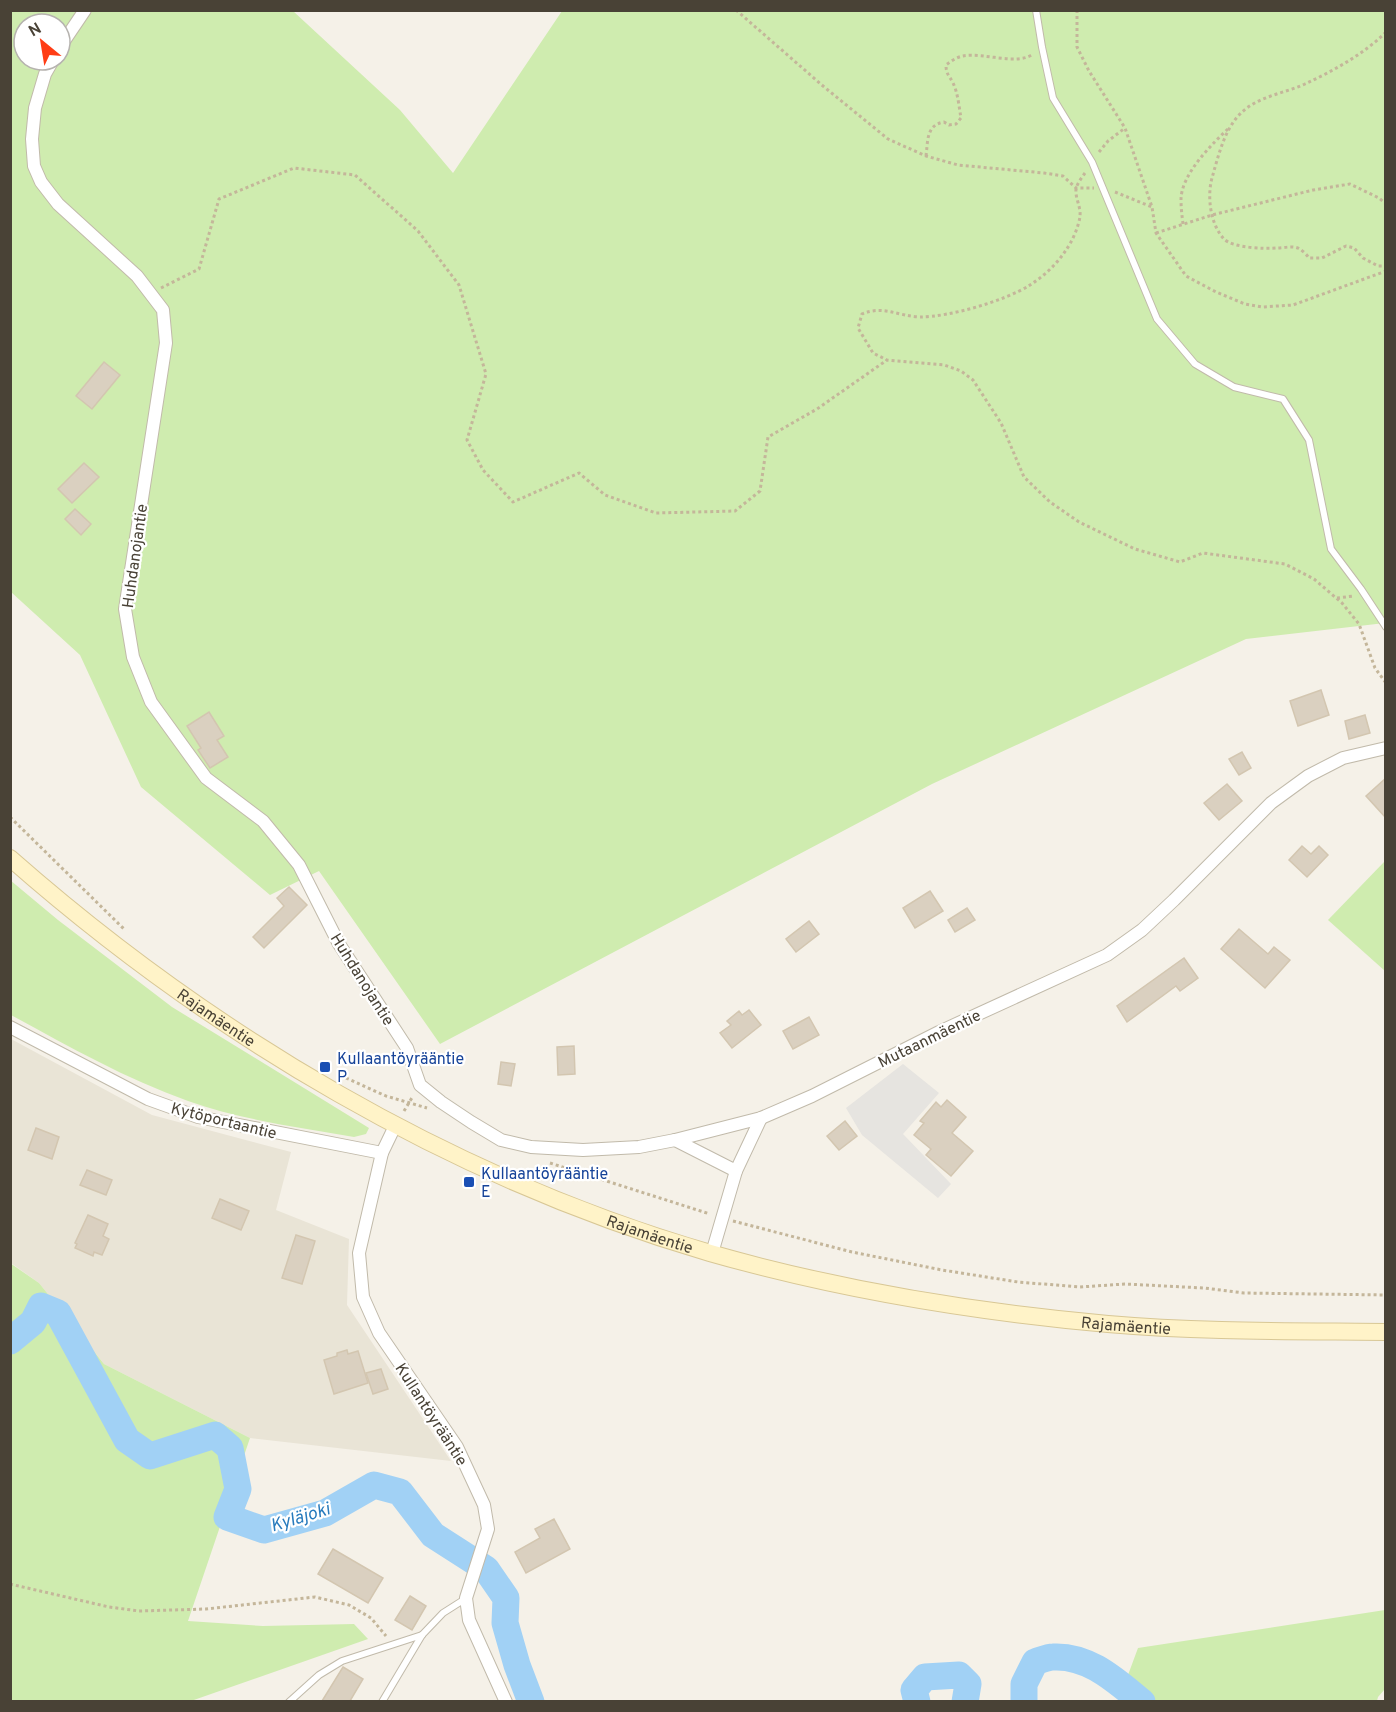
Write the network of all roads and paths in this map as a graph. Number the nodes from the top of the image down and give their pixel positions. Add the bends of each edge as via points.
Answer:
1 (85, 10) edge
2 (736, 10) edge
3 (1036, 10) edge
4 (1077, 10) edge
5 (72, 29) edge
6 (1386, 32) edge
7 (1042, 47) junction
8 (46, 72) edge
9 (1231, 126) junction
10 (926, 156) junction
11 (1104, 188) junction
12 (1386, 204) edge
13 (1152, 207) junction
14 (1212, 215) junction
15 (1183, 224) junction
16 (1156, 233) junction
17 (1386, 266) edge
18 (1386, 271) edge
19 (151, 294) junction
20 (887, 360) junction
21 (1365, 595) junction
22 (1336, 598) junction
23 (1386, 627) edge
24 (1386, 683) edge
25 (1386, 748) edge
26 (10, 858) edge
27 (10, 1027) edge
28 (420, 1084) junction
29 (761, 1118) junction
30 (395, 1126) junction
31 (675, 1140) junction
32 (382, 1153) junction
33 (736, 1171) junction
34 (712, 1253) junction
35 (1386, 1332) edge
36 (10, 1584) edge
37 (466, 1598) junction
38 (422, 1635) junction
39 (393, 1645) junction
40 (289, 1701) edge
41 (382, 1701) edge
42 (506, 1701) edge

1 - 5 street
2 - 10 path via 888,139
3 - 7 lane
4 - 13 path via 1077,46 1125,128
6 - 9 path via 1370,47 1312,80 1258,101
7 - 10 path via 1028,57 1011,59 980,54 960,56 946,65 960,118 956,124 944,122 930,129
7 - 11 lane via 1053,98
8 - 19 street, Huhdanojantie via 35,108 32,139 37,174 57,204 137,276
9 - 14 path via 1210,186
9 - 15 path via 1197,162 1188,178 1180,198
10 - 20 path via 958,165 1063,176 1076,188 1080,216 1068,249 1052,268 1010,295 945,315 903,316 873,309 862,314 858,328 863,339 873,353
11 - 13 path
11 - 21 lane via 1156,319 1195,364 1234,387 1283,399 1309,440 1331,549
12 - 14 path via 1350,184
13 - 16 path
14 - 15 path
14 - 17 path via 1225,240 1235,244 1292,246 1310,258 1322,258 1346,246 1378,266
15 - 16 path
16 - 18 path via 1186,276 1245,304 1262,307 1293,305
19 - 20 path via 199,269 219,199 294,168 355,175 418,231 459,285 486,374 467,440 483,470 513,502 579,473 605,495 657,513 735,511 760,491 768,437 817,409
19 - 28 street, Huhdanojantie via 163,310 166,343 125,609 133,657 151,702 206,777 263,821 299,865 339,944 407,1048
20 - 22 path via 944,365 973,380 1001,423 1024,477 1050,502 1080,522 1135,549 1180,562 1203,554 1285,564 1314,579
21 - 22 path
21 - 23 lane
22 - 24 path via 1359,624 1375,668
25 - 29 street, Mutaanmäentie via 1343,758 1308,776 1271,803 1142,930 1107,955
26 - 30 main road, Rajamäentie via 177,990 269,1052
27 - 32 street, Kytöportaantie via 148,1099 198,1117
28 - 30 path
28 - 31 street, Mutaanmäentie via 501,1140 531,1147 639,1147
29 - 31 street, Mutaanmäentie
29 - 33 street
30 - 32 street, Kullantöyrääntie
30 - 34 main road, Rajamäentie via 540,1192
31 - 33 street
32 - 37 street, Kullantöyrääntie via 359,1253 363,1297 379,1333 445,1428 484,1505 488,1529
33 - 34 street
34 - 35 main road, Rajamäentie via 844,1286 1024,1315 1203,1329
36 - 39 path via 139,1611 206,1609 315,1597 349,1605 371,1618
37 - 38 lane via 443,1613
37 - 42 street, Kullantöyrääntie via 469,1620
38 - 39 lane
38 - 41 lane
39 - 40 lane via 342,1661

